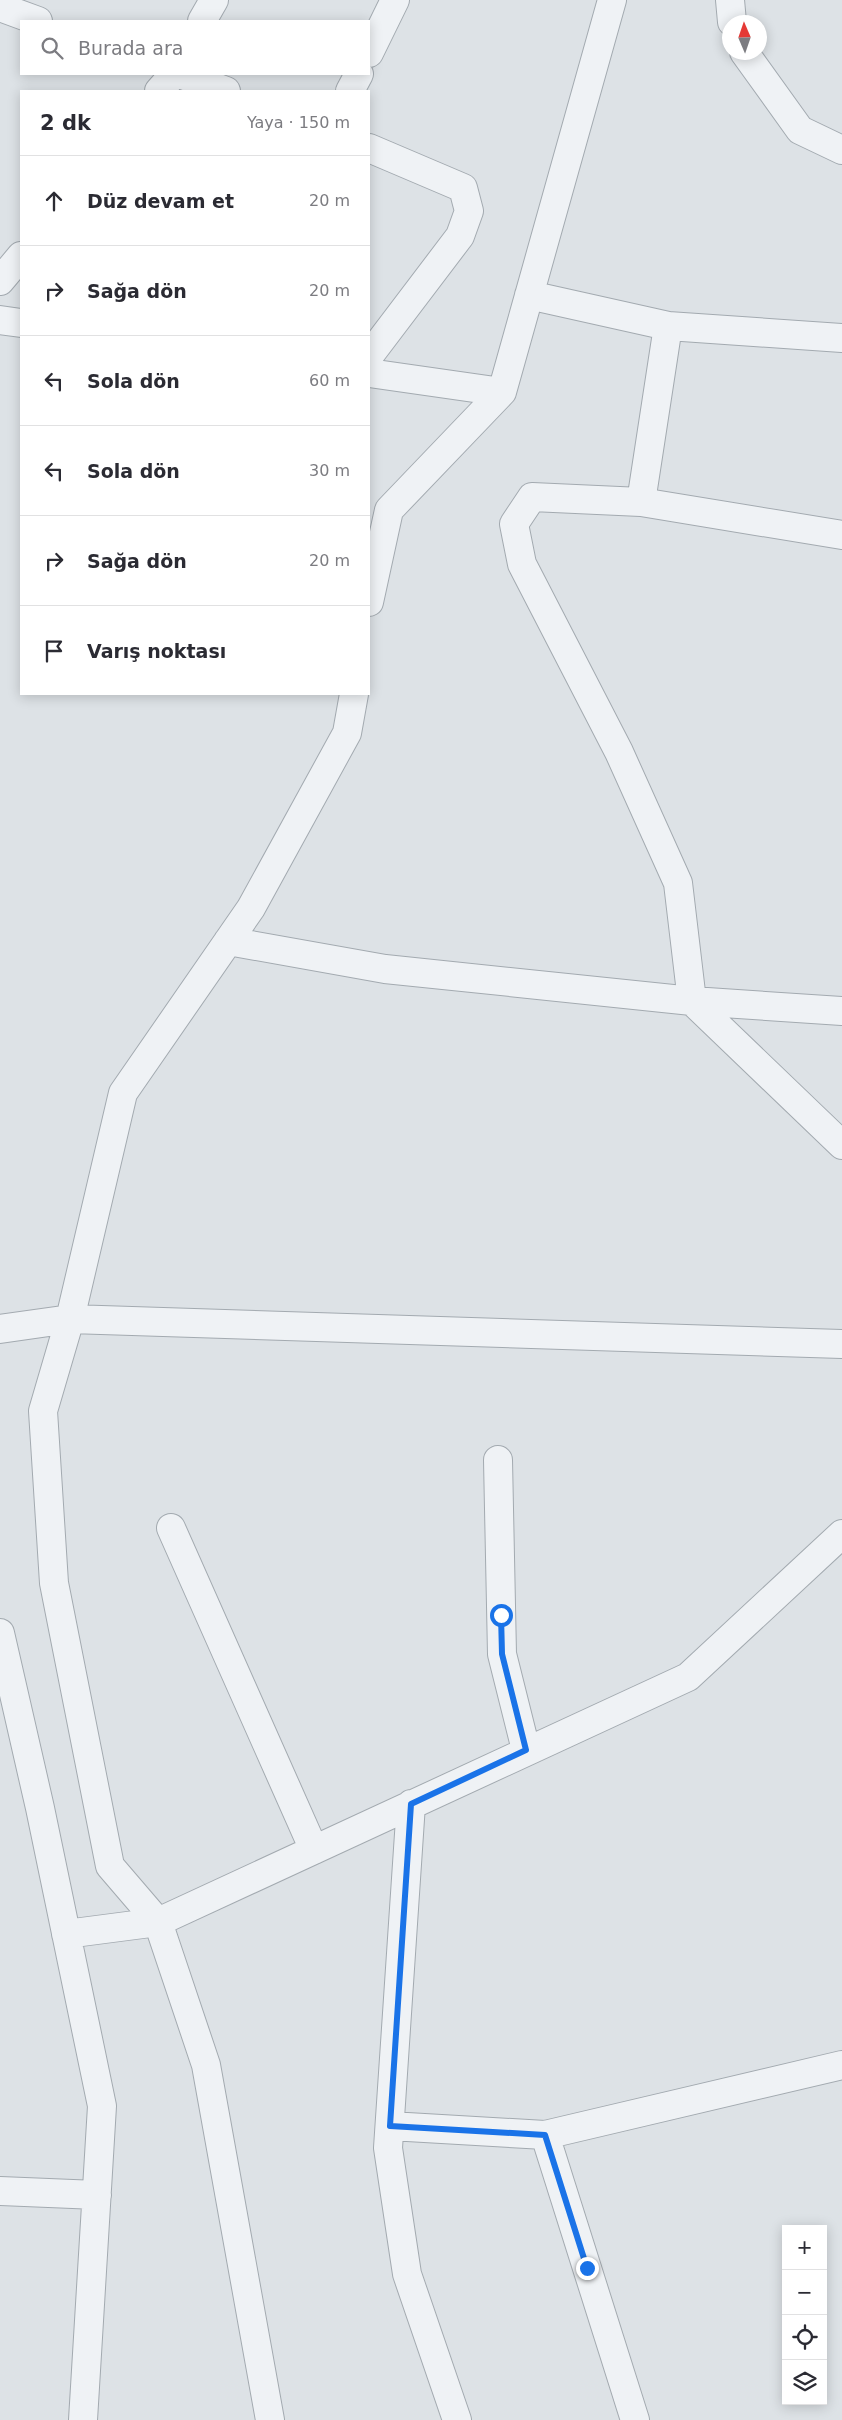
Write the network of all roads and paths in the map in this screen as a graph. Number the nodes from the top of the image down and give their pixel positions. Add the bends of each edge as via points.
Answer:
1 (214, 0) edge
2 (395, 0) edge
3 (612, 0) edge
4 (730, 0) edge
5 (0, 7) edge
6 (731, 15) edge
7 (35, 20) edge
8 (203, 20) edge
9 (370, 51) edge
10 (750, 60) edge
11 (173, 75) edge
12 (183, 75) edge
13 (358, 75) edge
14 (160, 90) edge
15 (223, 90) edge
16 (351, 90) edge
17 (370, 148) edge
18 (842, 150) edge
19 (20, 257) edge
20 (0, 281) edge
21 (529, 295) junction
22 (0, 320) edge
23 (20, 323) edge
24 (668, 326) junction
25 (842, 338) edge
26 (370, 355) edge
27 (370, 373) edge
28 (502, 392) junction
29 (641, 502) junction
30 (842, 535) edge
31 (370, 597) edge
32 (354, 695) edge
33 (228, 941) junction
34 (692, 1002) junction
35 (842, 1011) edge
36 (842, 1145) edge
37 (70, 1318) junction
38 (0, 1329) edge
39 (842, 1344) edge
40 (498, 1460) dead end
41 (171, 1528) dead end
42 (842, 1534) edge
43 (0, 1633) edge
44 (526, 1750) junction
45 (411, 1804) junction
46 (314, 1850) junction
47 (158, 1922) junction
48 (66, 1934) junction
49 (842, 2065) edge
50 (390, 2126) junction
51 (545, 2135) junction
52 (0, 2191) edge
53 (97, 2195) junction
54 (83, 2420) edge
55 (270, 2420) edge
56 (457, 2420) edge
57 (635, 2420) edge

1 - 8 street
2 - 9 street
3 - 21 street
4 - 6 street
5 - 7 street
10 - 18 street via 800,130
11 - 14 street
12 - 15 street
13 - 16 street
17 - 26 street via 463,188 469,211 460,236
19 - 20 street
21 - 24 street
21 - 28 street
22 - 23 street
24 - 25 street
24 - 29 street
27 - 28 street
28 - 31 street via 389,510
29 - 30 street
29 - 34 street via 532,497 514,524 522,564 619,752 678,883
32 - 33 street via 348,733 251,908
33 - 34 street via 385,969
33 - 37 street via 123,1093
34 - 35 street
34 - 36 street
37 - 38 street
37 - 39 street
37 - 47 street via 43,1411 54,1583 110,1866
40 - 44 street via 502,1654
41 - 46 street
42 - 44 street via 688,1677
43 - 48 street
44 - 45 street
45 - 46 street
45 - 50 street
46 - 47 street
47 - 48 street
47 - 55 street via 206,2065
48 - 53 street via 102,2106
49 - 51 street
50 - 51 street
50 - 56 street via 388,2148 407,2274
51 - 57 street
52 - 53 street
53 - 54 street

